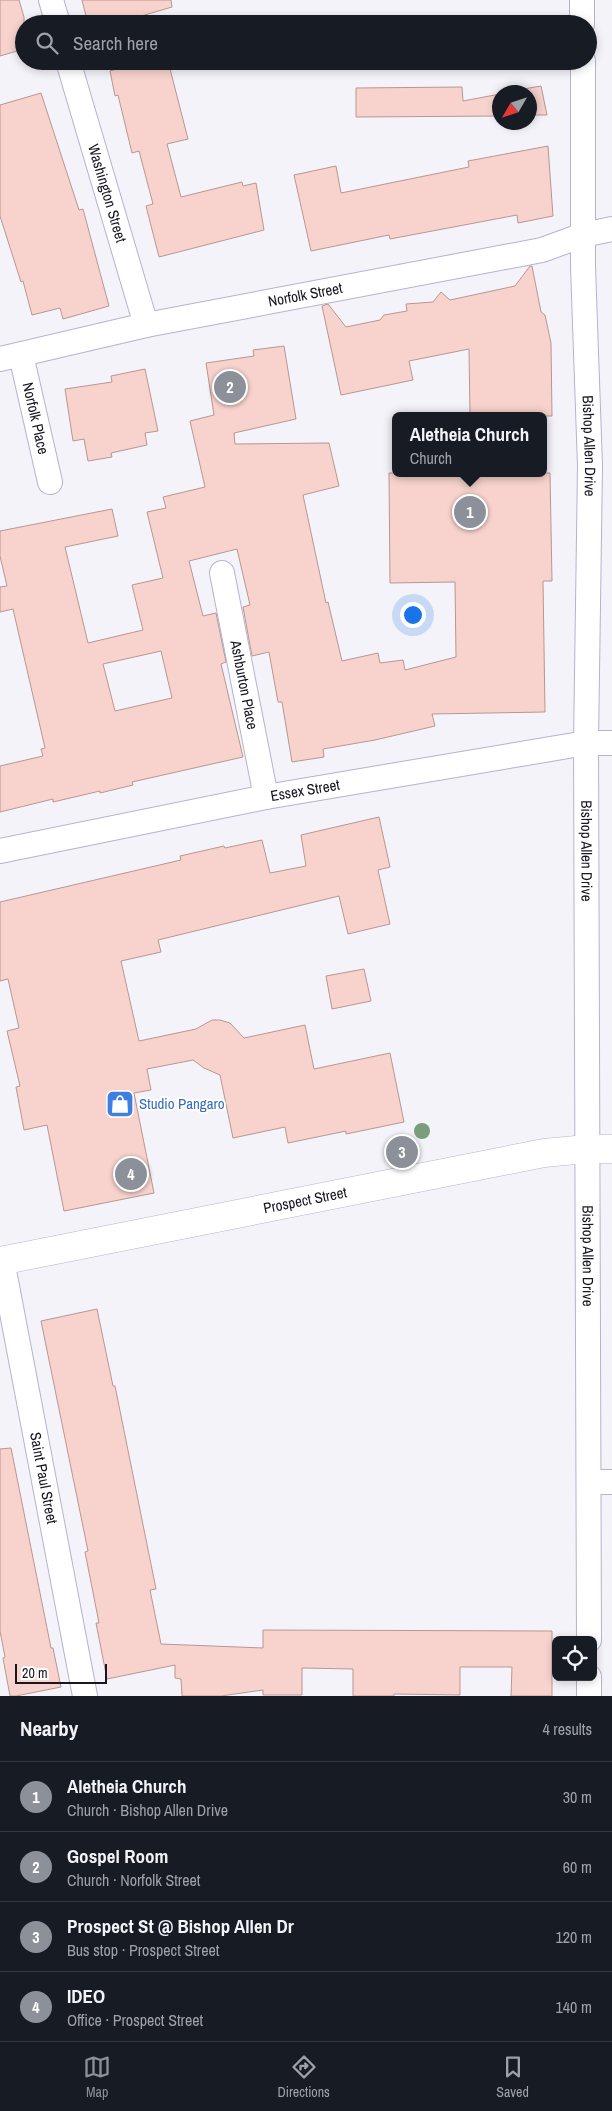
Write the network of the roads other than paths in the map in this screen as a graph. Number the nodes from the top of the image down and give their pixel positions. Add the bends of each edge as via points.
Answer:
1 (51, 0) edge
2 (582, 0) edge
3 (55, 15) edge
4 (582, 15) edge
5 (71, 70) edge
6 (583, 70) edge
7 (612, 229) edge
8 (583, 235) junction
9 (146, 325) junction
10 (11, 357) edge
11 (50, 482) dead end
12 (222, 573) dead end
13 (586, 743) junction
14 (612, 743) edge
15 (266, 797) junction
16 (0, 851) edge
17 (600, 1149) edge
18 (1, 1260) edge
19 (589, 1482) junction
20 (612, 1482) edge
21 (589, 1636) edge
22 (589, 1681) edge
23 (85, 1696) edge
24 (589, 1696) edge

1 - 3 street
2 - 4 street
5 - 9 street, Washington Street
6 - 8 street, Bishop Allen Drive
7 - 8 street, Norfolk Street
8 - 9 street, Norfolk Street via 542,250
8 - 13 street, Bishop Allen Drive via 590,466
9 - 10 street, Norfolk Street
10 - 11 street, Norfolk Place
12 - 15 street, Ashburton Place
13 - 14 street, Essex Street
13 - 15 street, Essex Street
13 - 17 street, Bishop Allen Drive
15 - 16 street, Essex Street
17 - 18 main road, Prospect Street via 525,1157
17 - 19 street, Bishop Allen Drive
18 - 23 street, Saint Paul Street
19 - 20 street
19 - 21 street, Bishop Allen Drive
22 - 24 street

